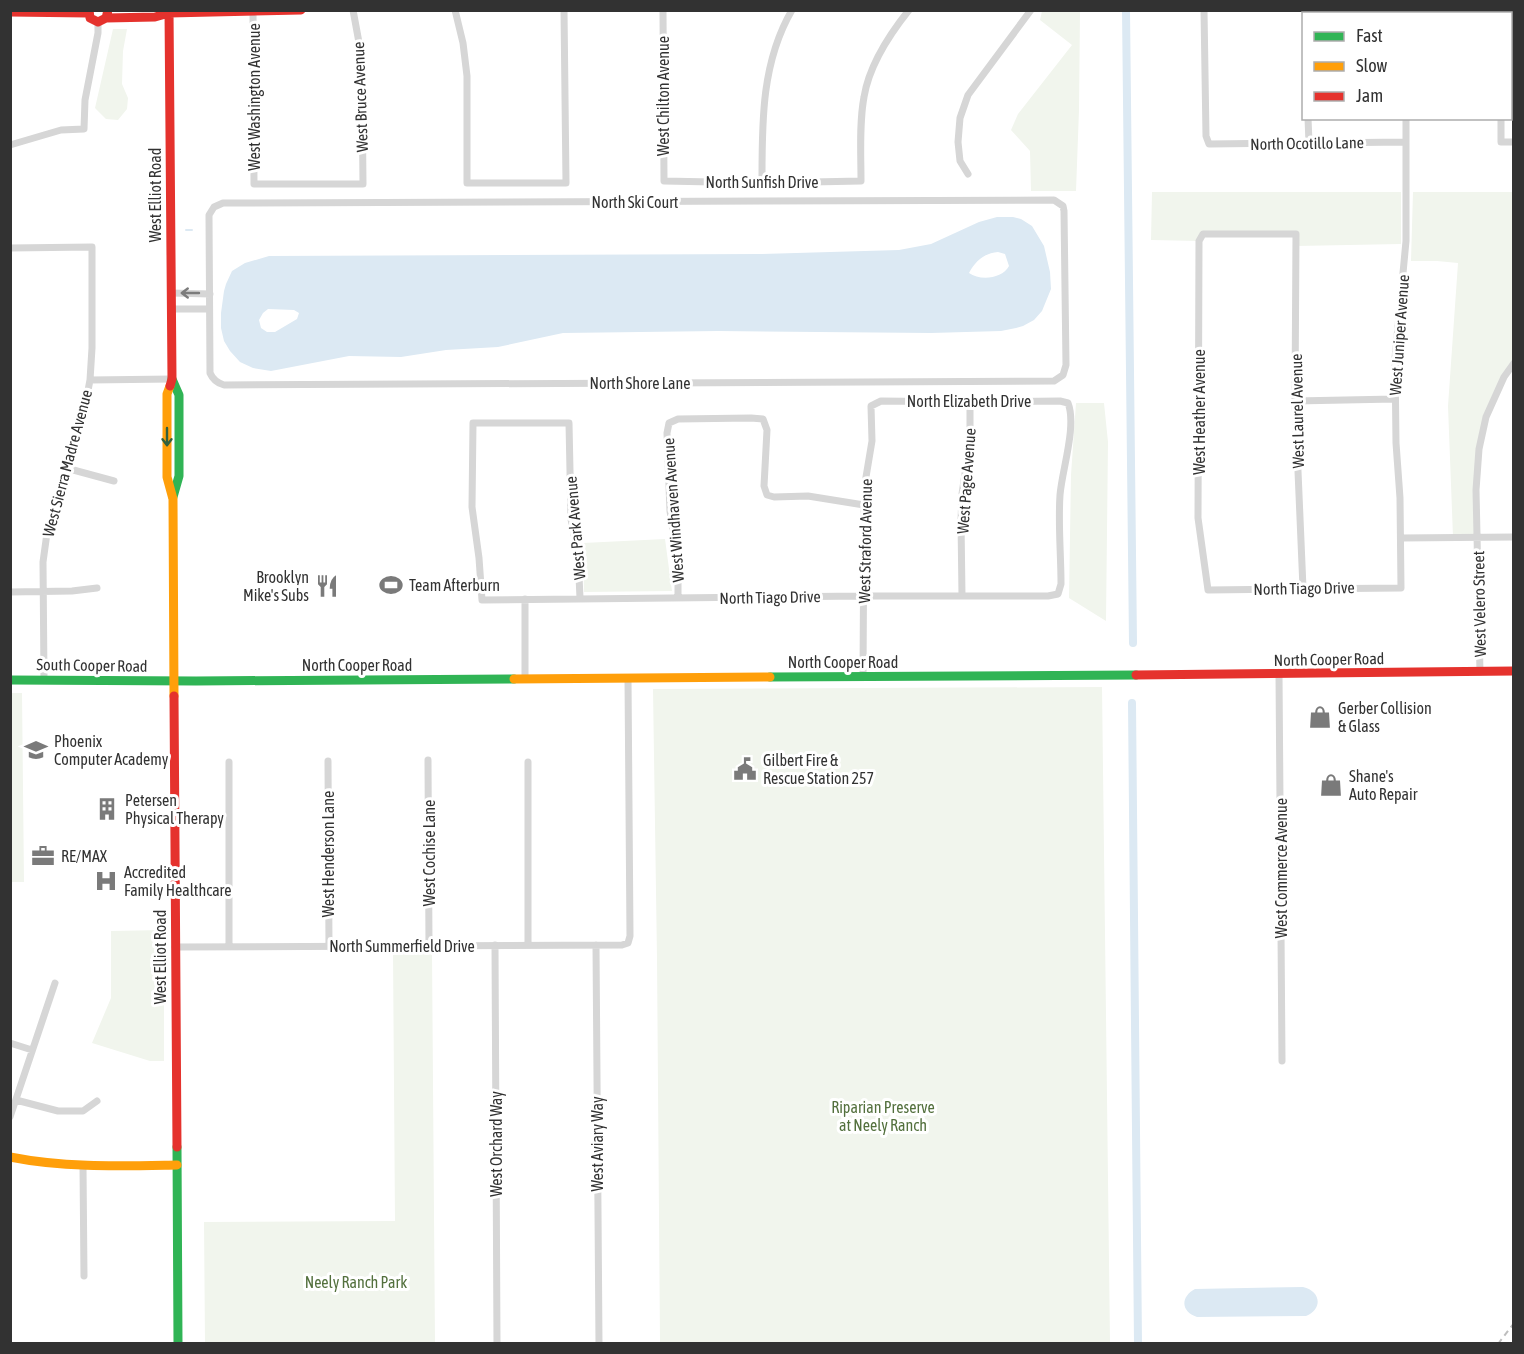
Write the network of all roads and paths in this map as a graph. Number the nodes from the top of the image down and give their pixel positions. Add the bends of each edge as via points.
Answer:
1 (301, 10) edge
2 (353, 10) edge
3 (455, 10) edge
4 (564, 10) edge
5 (663, 10) edge
6 (792, 10) edge
7 (909, 10) edge
8 (1204, 10) edge
9 (167, 11) edge
10 (253, 11) edge
11 (1031, 11) edge
12 (10, 12) edge
13 (88, 12) edge
14 (104, 17) edge
15 (1308, 120) edge
16 (1406, 120) edge
17 (1501, 120) edge
18 (1406, 142) junction
19 (1514, 142) edge
20 (1309, 143) junction
21 (10, 145) edge
22 (969, 174) dead end
23 (664, 181) joint
24 (762, 183) junction
25 (254, 184) joint
26 (1296, 234) joint
27 (10, 248) edge
28 (1065, 286) joint
29 (171, 293) junction
30 (210, 294) junction
31 (171, 309) junction
32 (209, 309) junction
33 (1514, 363) edge
34 (172, 379) junction
35 (90, 380) junction
36 (1395, 399) junction
37 (1295, 401) junction
38 (970, 402) junction
39 (871, 406) joint
40 (66, 468) junction
41 (114, 481) dead end
42 (864, 505) junction
43 (1478, 537) junction
44 (1514, 537) edge
45 (1401, 538) junction
46 (97, 588) dead end
47 (1303, 588) junction
48 (1401, 588) joint
49 (1208, 590) joint
50 (10, 592) edge
51 (43, 592) junction
52 (1058, 594) joint
53 (864, 596) junction
54 (962, 596) junction
55 (580, 598) junction
56 (678, 598) junction
57 (525, 599) junction
58 (482, 600) joint
59 (1514, 671) edge
60 (1480, 672) junction
61 (1280, 674) junction
62 (863, 677) junction
63 (525, 678) junction
64 (628, 678) junction
65 (10, 680) edge
66 (44, 680) junction
67 (174, 681) junction
68 (428, 760) dead end
69 (327, 761) dead end
70 (229, 762) dead end
71 (528, 762) dead end
72 (495, 945) junction
73 (528, 945) junction
74 (596, 945) junction
75 (429, 946) junction
76 (176, 947) junction
77 (229, 947) junction
78 (329, 947) junction
79 (55, 983) dead end
80 (10, 1043) edge
81 (32, 1050) junction
82 (1282, 1061) dead end
83 (16, 1100) junction
84 (97, 1101) dead end
85 (10, 1117) edge
86 (10, 1157) edge
87 (177, 1165) junction
88 (83, 1166) junction
89 (84, 1276) dead end
90 (178, 1344) edge
91 (497, 1344) edge
92 (599, 1344) edge

1 - 10 main road
2 - 25 street, West Bruce Avenue via 360,48 363,184
3 - 4 street via 467,76 467,183 566,183
5 - 23 street, West Chilton Avenue
6 - 24 street via 770,68 763,110
7 - 24 street, North Sunfish Drive via 873,66 864,96 861,181
8 - 20 street, North Ocotillo Lane via 1209,144
9 - 10 main road
9 - 14 main road via 155,17
9 - 29 main road, West Elliot Road
10 - 25 street, West Washington Avenue
11 - 22 street via 968,95 960,118 958,142 960,161
12 - 13 main road
13 - 14 main road via 93,20
14 - 21 street via 85,100 84,129 61,129
15 - 20 street
16 - 18 street, West Juniper Avenue
17 - 19 street via 1501,142
18 - 20 street, North Ocotillo Lane
18 - 36 street, West Juniper Avenue via 1406,241
23 - 24 street, North Sunfish Drive
26 - 37 street, West Laurel Avenue
26 - 49 street, West Heather Avenue via 1203,234 1199,241 1198,518
27 - 35 street, West Sierra Madre Avenue via 92,247
28 - 30 street, North Ski Court via 1064,211 1054,200 223,203 209,215
28 - 32 street, North Shore Lane via 1065,371 1059,379 1047,382 224,385 210,374
30 -> 29 street
29 - 31 main road, West Elliot Road
30 - 32 street, North Shore Lane
31 - 32 street
31 - 34 main road, West Elliot Road
33 - 43 street, West Velero Street via 1486,417 1479,449
34 - 35 street
34 - 67 main road, West Elliot Road via 179,395 179,476 173,499
35 - 40 street, West Sierra Madre Avenue
36 - 37 street
36 - 45 street, West Juniper Avenue
37 - 47 street, West Laurel Avenue
38 - 39 street, North Elizabeth Drive via 881,400
38 - 52 street, North Elizabeth Drive via 1060,401 1068,403 1071,409 1060,494
38 - 54 street, West Page Avenue via 970,440 961,512
39 - 42 street, West Straford Avenue via 872,441
40 - 41 street
40 - 51 street, West Sierra Madre Avenue via 46,534
42 - 53 street, West Straford Avenue
42 - 56 street, West Windhaven Avenue via 808,496 767,495 767,430 763,419 678,419 669,423 670,511 678,564
43 - 44 street
43 - 45 street
43 - 60 street, West Velero Street
45 - 48 street, West Juniper Avenue
46 - 51 street
47 - 48 street, North Tiago Drive
47 - 49 street, North Tiago Drive
50 - 51 street
51 - 66 street, West Sierra Madre Avenue
52 - 54 street, North Tiago Drive
53 - 54 street, North Tiago Drive
53 - 56 street, North Tiago Drive
53 - 62 street, West Straford Avenue
55 - 56 street, North Tiago Drive
55 - 57 street, North Tiago Drive
55 - 58 street, West Park Avenue via 571,519 569,423 473,423 472,507
57 - 58 street, North Tiago Drive
57 - 63 street
59 - 60 main road, North Cooper Road
60 - 61 main road, North Cooper Road
61 - 62 main road, North Cooper Road
61 - 82 street, West Commerce Avenue
62 - 64 main road, North Cooper Road
63 - 64 main road, North Cooper Road
63 - 67 main road, North Cooper Road
64 - 74 street, North Summerfield Drive via 630,936 628,943 622,945
65 - 66 main road, South Cooper Road
66 - 67 main road, South Cooper Road
67 - 76 main road, West Elliot Road
68 - 75 street, West Cochise Lane
69 - 78 street, West Henderson Lane
70 - 77 street
71 - 73 street
72 - 73 street, North Summerfield Drive
72 - 75 street, North Summerfield Drive
72 - 91 street, West Orchard Way
73 - 74 street, North Summerfield Drive
74 - 92 street, West Aviary Way
75 - 78 street, North Summerfield Drive
76 - 77 street, North Summerfield Drive
76 - 87 main road, West Elliot Road
77 - 78 street, North Summerfield Drive
79 - 81 street
80 - 81 street
81 - 83 street
83 - 84 street via 58,1111 82,1111
83 - 85 street
86 - 88 main road
87 - 88 main road
87 - 90 main road, West Elliot Road
88 - 89 street

